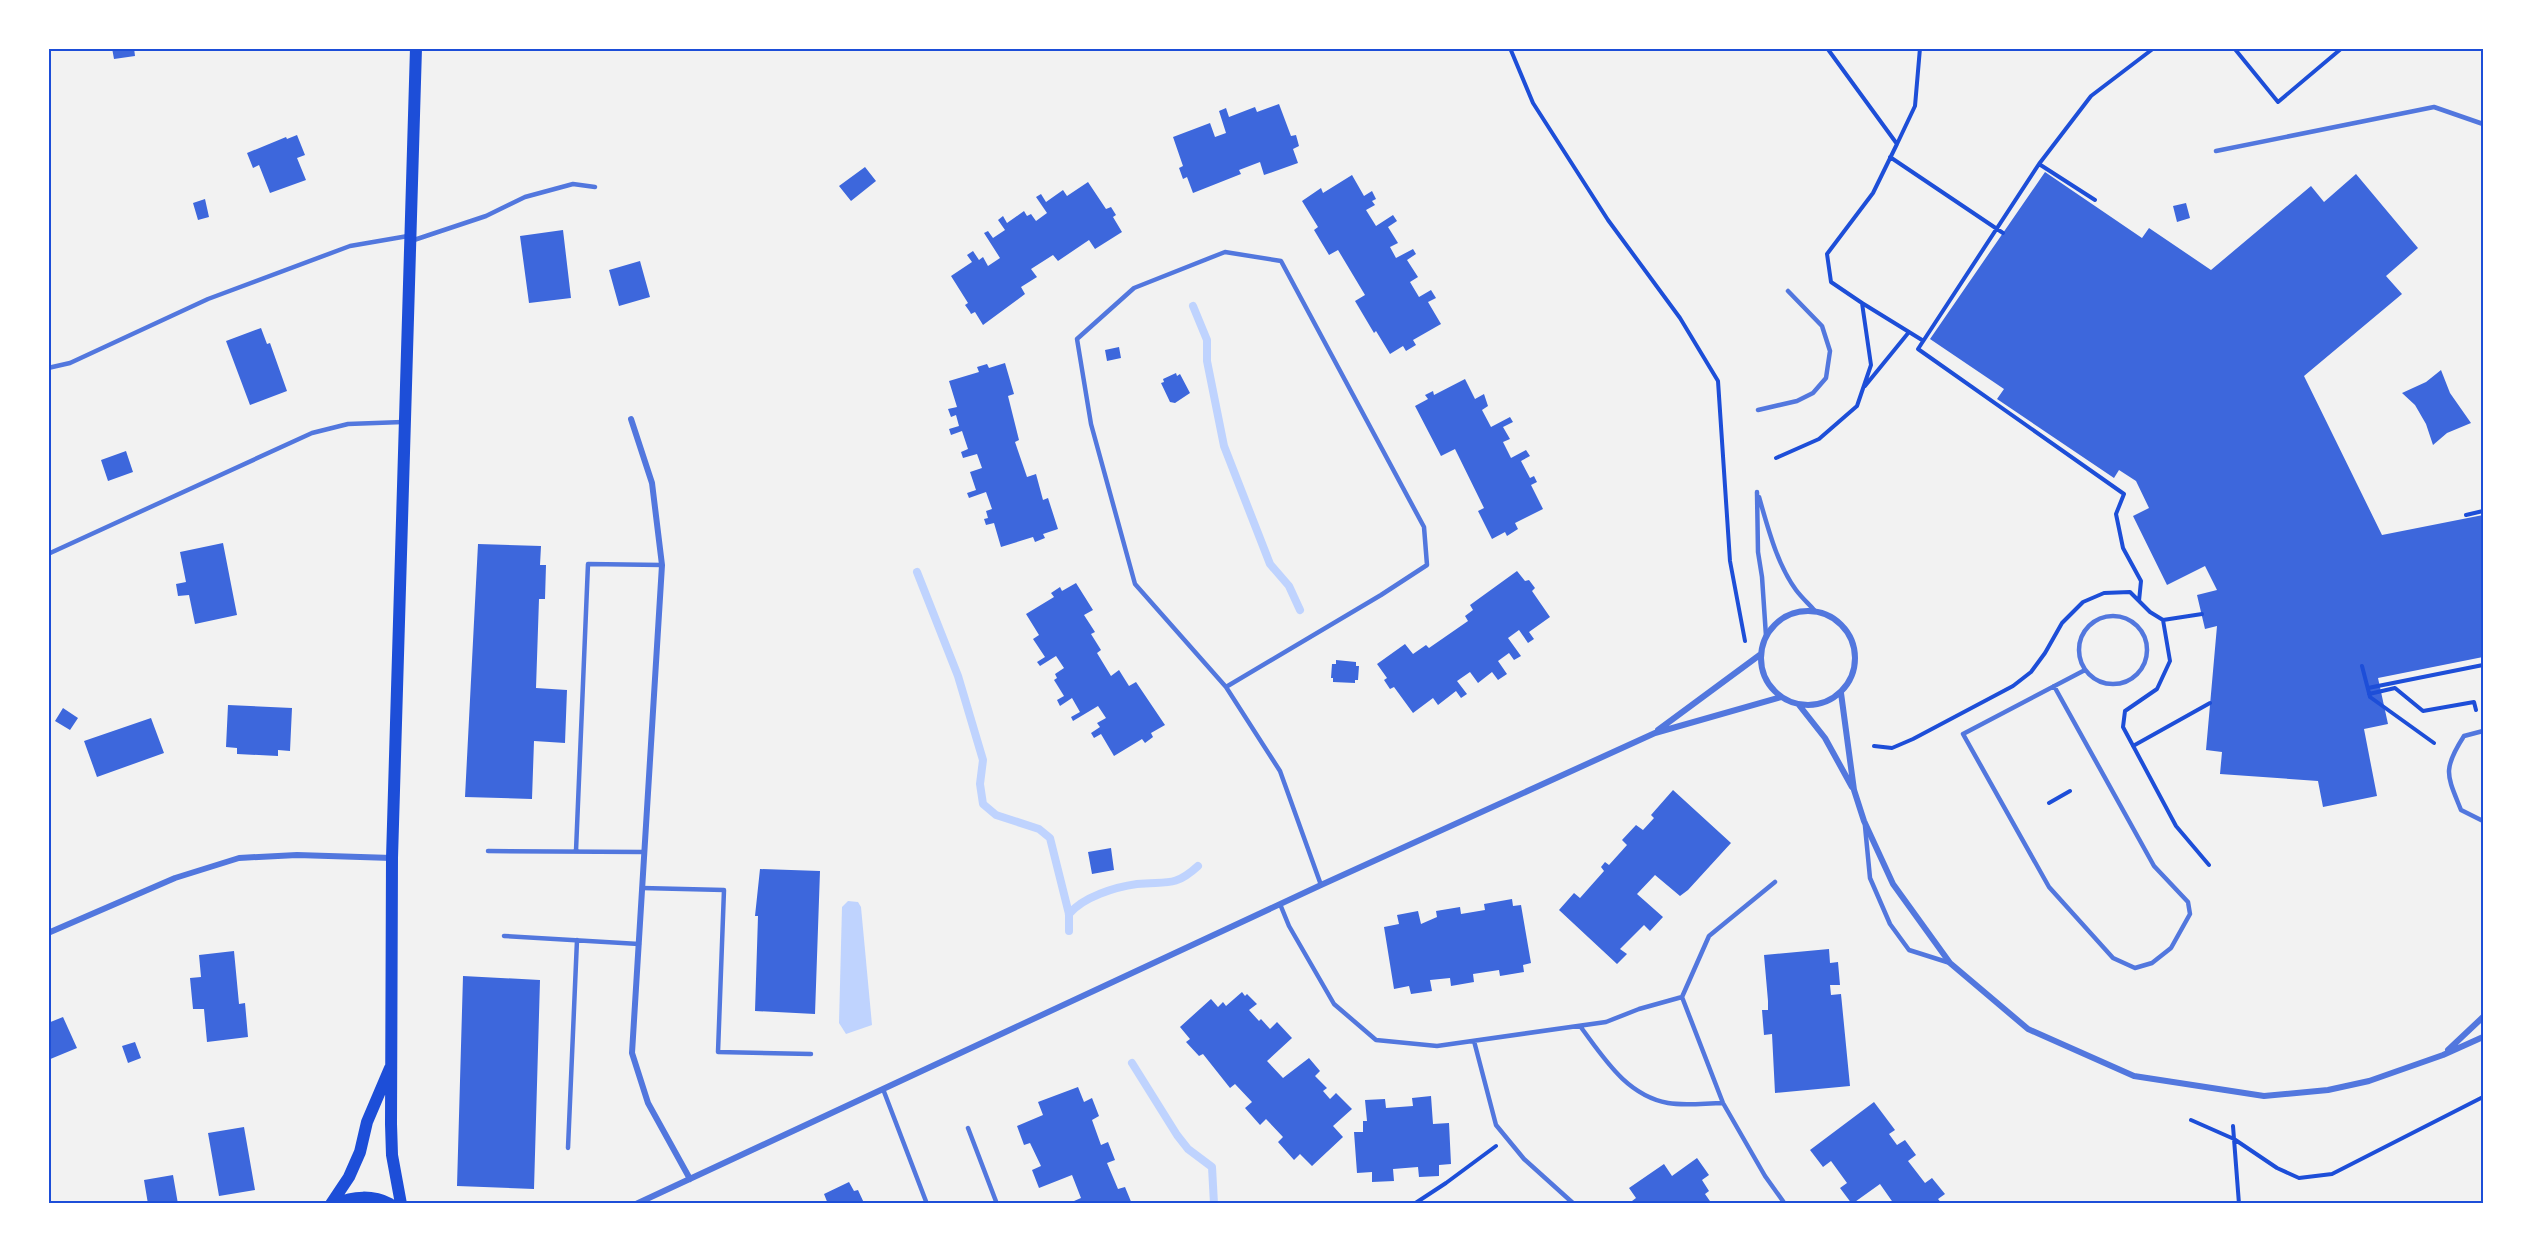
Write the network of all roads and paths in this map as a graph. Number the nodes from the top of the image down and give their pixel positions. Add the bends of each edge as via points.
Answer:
1 (416, 48) edge
2 (1510, 48) edge
3 (1827, 48) edge
4 (1920, 48) edge
5 (2154, 48) edge
6 (2234, 48) edge
7 (2342, 48) edge
8 (2483, 124) edge
9 (1897, 144) junction
10 (2216, 151) dead end
11 (1890, 157) junction
12 (2040, 164) junction
13 (595, 187) dead end
14 (2095, 200) dead end
15 (1996, 229) junction
16 (2003, 233) dead end
17 (411, 238) junction
18 (1788, 291) dead end
19 (1863, 303) junction
20 (1910, 332) junction
21 (1922, 340) junction
22 (48, 368) edge
23 (1863, 389) junction
24 (1758, 410) dead end
25 (631, 419) dead end
26 (406, 422) junction
27 (1776, 458) dead end
28 (2483, 511) edge
29 (2466, 515) dead end
30 (48, 554) edge
31 (662, 565) junction
32 (2139, 601) dead end
33 (1815, 611) junction
34 (2202, 614) dead end
35 (2163, 620) dead end
36 (1766, 636) junction
37 (1745, 641) dead end
38 (1761, 654) junction
39 (2483, 665) edge
40 (2362, 666) dead end
41 (2085, 670) junction
42 (2054, 686) junction
43 (1226, 687) junction
44 (2368, 688) junction
45 (1841, 693) junction
46 (2369, 694) junction
47 (1781, 697) junction
48 (2210, 703) dead end
49 (1798, 705) junction
50 (2129, 708) dead end
51 (2476, 710) dead end
52 (2483, 731) edge
53 (1655, 732) junction
54 (2434, 743) dead end
55 (2133, 746) junction
56 (1854, 790) junction
57 (2070, 791) dead end
58 (2049, 803) dead end
59 (1864, 821) junction
60 (2483, 821) edge
61 (488, 851) dead end
62 (576, 851) junction
63 (644, 852) junction
64 (392, 858) junction
65 (2209, 865) dead end
66 (1775, 882) dead end
67 (1321, 885) junction
68 (642, 888) junction
69 (1280, 904) junction
70 (48, 933) edge
71 (504, 936) dead end
72 (577, 940) junction
73 (639, 944) junction
74 (1950, 963) junction
75 (1682, 997) junction
76 (2483, 1017) edge
77 (1580, 1026) junction
78 (2483, 1037) edge
79 (1474, 1041) junction
80 (811, 1054) dead end
81 (2443, 1054) junction
82 (393, 1062) junction
83 (883, 1089) junction
84 (2483, 1097) edge
85 (1723, 1103) junction
86 (2191, 1120) dead end
87 (2234, 1126) dead end
88 (968, 1128) dead end
89 (1507, 1138) junction
90 (2234, 1139) junction
91 (568, 1148) dead end
92 (690, 1179) junction
93 (331, 1204) edge
94 (336, 1204) edge
95 (390, 1204) edge
96 (401, 1204) edge
97 (636, 1204) edge
98 (927, 1204) edge
99 (997, 1204) edge
100 (1414, 1204) edge
101 (1574, 1204) edge
102 (1785, 1204) edge
103 (2239, 1204) edge

1 - 17 main road
2 - 37 path via 1533,103 1608,220 1680,318 1718,381 1731,561
3 - 9 path
4 - 9 path via 1915,106
5 - 12 path via 2091,96
6 - 7 path via 2278,102
8 - 10 lane via 2434,107
9 - 11 path
11 - 15 path
11 - 19 path via 1873,193 1827,254 1831,282
12 - 14 path
12 - 15 path
13 - 17 lane via 573,184 525,197 486,216
15 - 16 path
15 - 21 path
17 - 22 lane via 350,246 208,299 70,363
17 - 26 main road
18 - 24 lane via 1822,326 1830,351 1826,378 1814,393
19 - 20 path
19 - 23 path via 1871,366
20 - 21 path
20 - 23 path
21 - 32 path via 1918,349 2124,494 2116,514 2123,548 2141,581
23 - 27 path via 1857,406 1819,439
25 - 31 street via 652,483
26 - 30 lane via 348,423 312,433
26 - 64 main road
28 - 29 path
31 - 62 lane via 588,564
31 - 63 street
33 - 36 street via 1786,616
33 - 36 lane via 1786,571 1757,492
33 - 45 street via 1830,616 1851,637 1855,667
34 - 35 path
36 - 38 street
38 - 47 street via 1762,671 1769,686
38 - 53 street
39 - 44 path
40 - 44 path
41 - 41 lane via 2104,682 2126,682 2136,675 2147,656 2144,633 2137,624 2116,615 2095,621 2081,638 2080,660
41 - 42 lane
42 - 42 lane via 1963,735 2049,887 2113,958 2134,968 2152,963 2171,948 2190,914 2188,902 2154,866
43 - 43 lane via 1135,584 1091,424 1077,339 1134,288 1225,252 1281,261 1424,527 1427,565
43 - 67 lane via 1280,771
44 - 46 path
45 - 49 street via 1814,705
45 - 56 street
46 - 51 path via 2395,688 2423,711 2474,702
46 - 54 path
47 - 49 street
47 - 53 street
48 - 55 path
49 - 56 street via 1825,738
50 - 55 path via 2122,727
52 - 60 lane via 2464,736 2451,756 2447,774 2461,810
53 - 67 street
55 - 65 path via 2176,826
56 - 59 street
57 - 58 path
59 - 74 street via 1893,884
59 - 74 lane via 1870,878 1890,924 1909,950
61 - 62 lane
62 - 63 lane
63 - 68 street
64 - 70 street via 239,858 176,878
64 - 82 main road
66 - 75 lane via 1709,936
67 - 69 street
68 - 73 street
68 - 80 lane via 724,890 718,1052
69 - 79 lane via 1334,1004 1376,1040 1437,1046
69 - 83 street
71 - 72 lane
72 - 73 lane
72 - 91 lane
73 - 92 street via 632,1053 648,1103
74 - 81 street via 2028,1029 2134,1076 2264,1096 2328,1090 2369,1081
75 - 77 lane via 1606,1022
75 - 85 lane
76 - 81 street
77 - 79 lane
77 - 85 lane via 1621,1078 1646,1095 1668,1103
78 - 81 street
79 - 89 lane via 1496,1125
82 - 93 main road via 367,1122 349,1178
82 - 96 main road via 392,1155
83 - 92 street
83 - 98 lane
84 - 90 path via 2332,1174 2299,1178
85 - 102 lane
86 - 90 path
87 - 90 path
88 - 99 lane
89 - 100 path
89 - 101 lane via 1524,1159
90 - 103 path
92 - 97 street
94 - 95 main road via 368,1197

